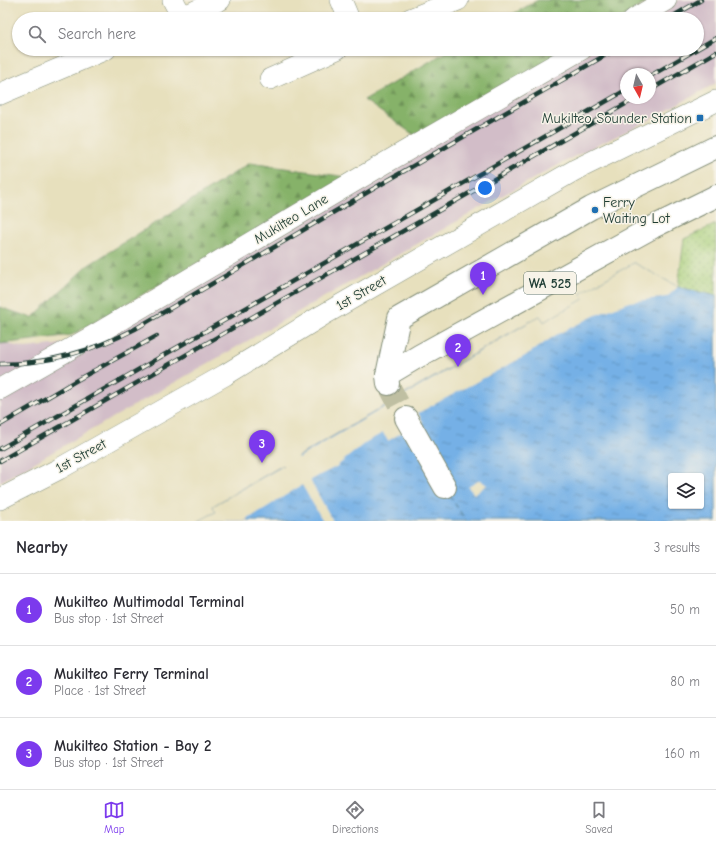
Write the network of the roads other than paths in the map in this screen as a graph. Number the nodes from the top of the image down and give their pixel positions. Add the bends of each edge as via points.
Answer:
1 (220, 0) edge
2 (341, 0) edge
3 (458, 0) edge
4 (666, 0) edge
5 (178, 12) edge
6 (345, 12) edge
7 (428, 12) edge
8 (646, 12) edge
9 (90, 56) edge
10 (321, 56) edge
11 (570, 56) edge
12 (270, 79) dead end
13 (0, 94) edge
14 (716, 102) edge
15 (716, 147) edge
16 (716, 196) edge
17 (0, 389) edge
18 (406, 418) tunnel mouth
19 (445, 487) dead end
20 (5, 496) edge

1 - 5 street
2 - 6 street
3 - 7 street
4 - 8 street
9 - 13 street
10 - 12 street
11 - 17 street, Mukilteo Lane
14 - 20 street, 1st Street via 575,170 323,315 218,379 59,469
15 - 16 main road, WA 525 via 591,208 399,318 388,379 419,356 653,227
18 - 19 main road

